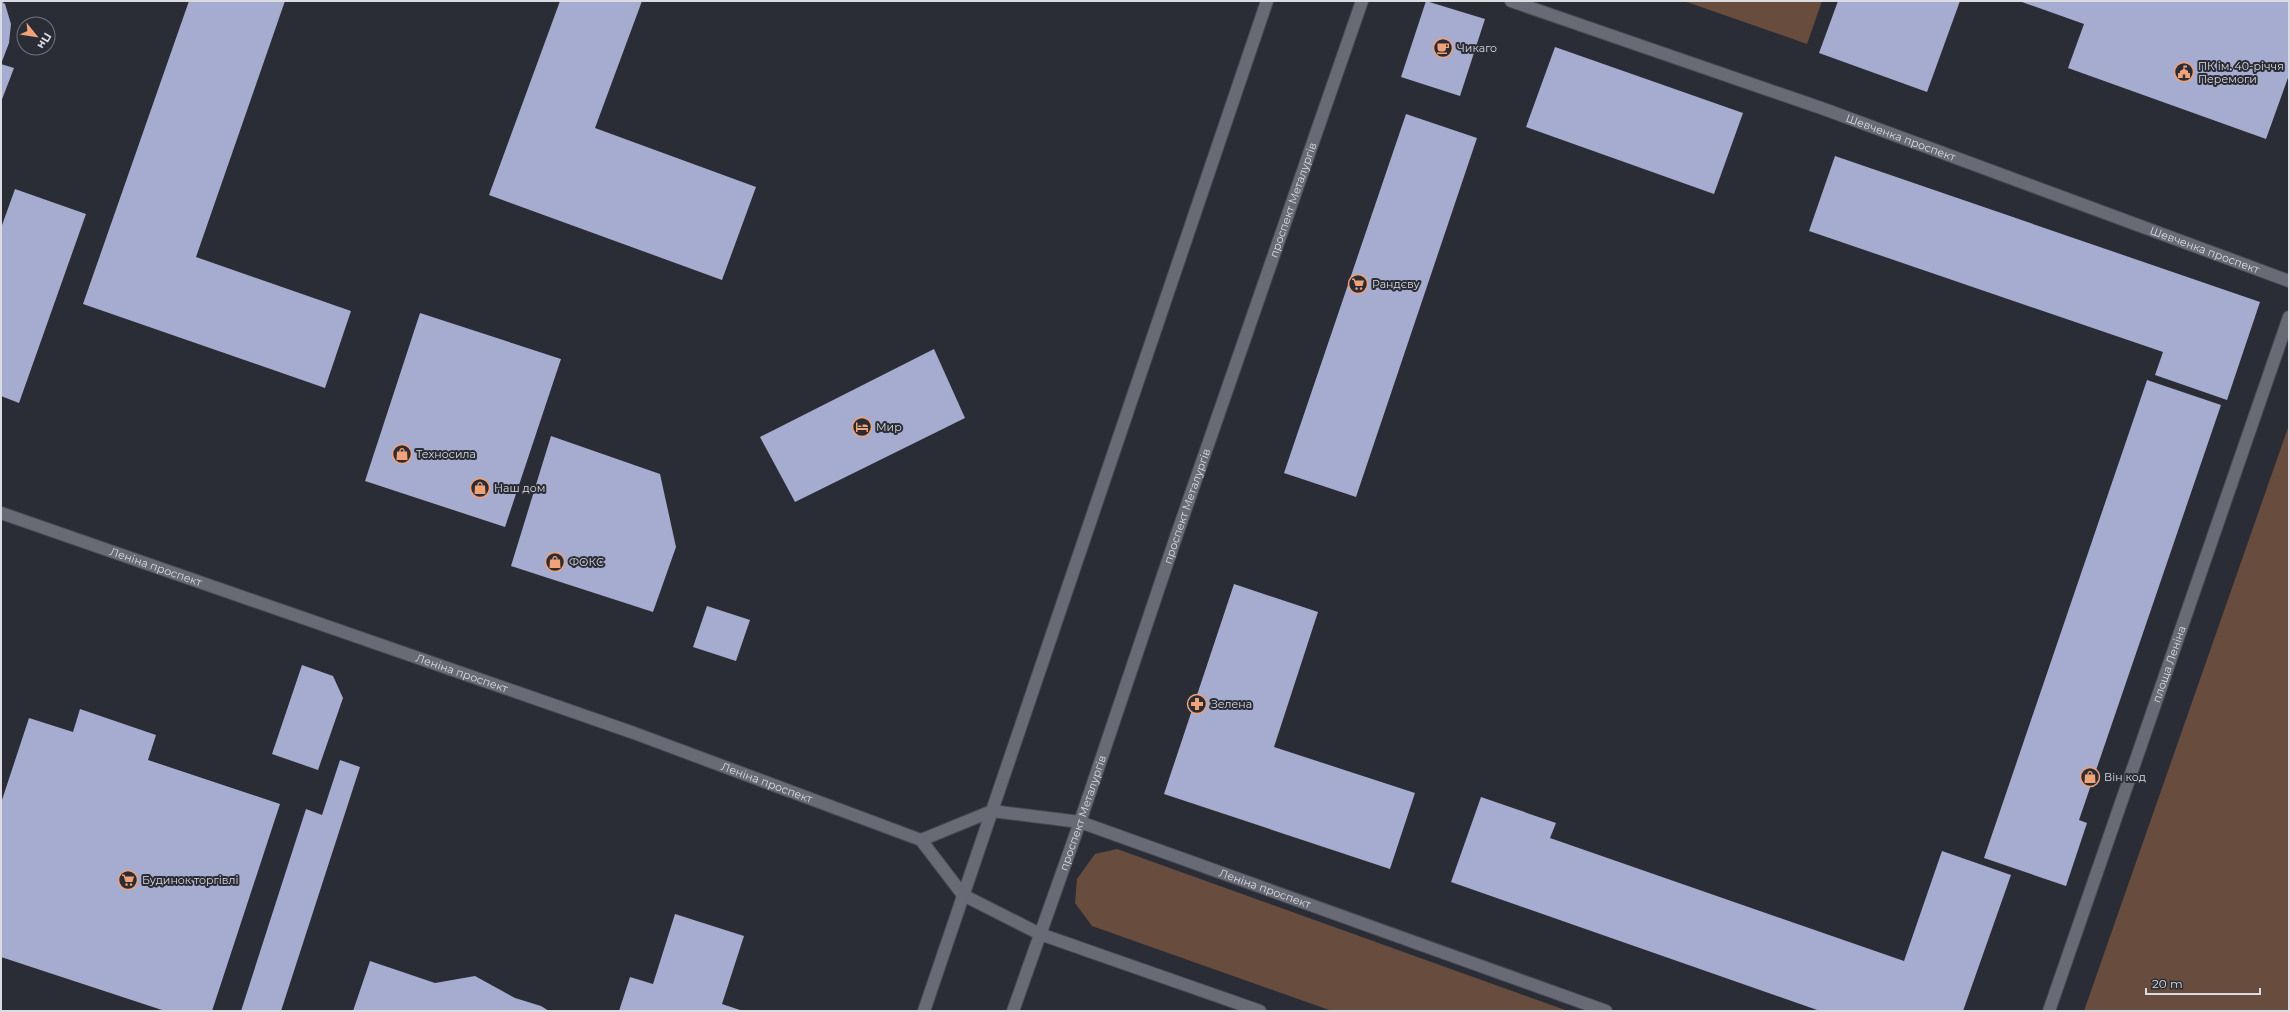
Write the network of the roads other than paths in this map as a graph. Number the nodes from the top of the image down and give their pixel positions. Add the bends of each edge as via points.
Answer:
1 (1267, 1) edge
2 (1362, 1) edge
3 (1511, 1) edge
4 (2289, 281) edge
5 (2289, 317) edge
6 (1, 513) edge
7 (992, 811) junction
8 (1080, 822) junction
9 (921, 840) junction
10 (963, 894) junction
11 (1040, 934) junction
12 (924, 1011) edge
13 (1013, 1011) edge
14 (1260, 1011) edge
15 (1606, 1011) edge
16 (2049, 1011) edge

1 - 7 street
2 - 8 street, проспект Металургів
3 - 4 street, Шевченка проспект via 1824,109
5 - 16 street, площа Леніна
6 - 9 street, Леніна проспект via 634,733
7 - 8 street, Леніна проспект
7 - 9 street, Леніна проспект
7 - 10 street
8 - 11 street, проспект Металургів
8 - 15 street, Леніна проспект
9 - 10 street
10 - 11 street
10 - 12 street
11 - 13 street, проспект Металургів
11 - 14 street

